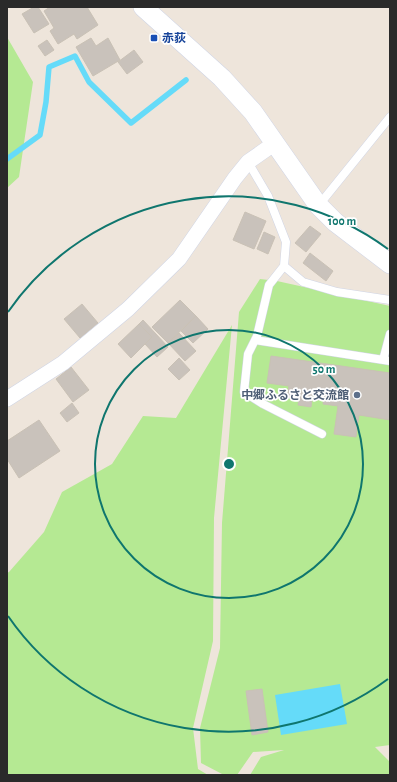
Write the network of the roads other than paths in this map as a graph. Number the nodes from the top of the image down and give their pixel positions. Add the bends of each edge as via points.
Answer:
1 (142, 7) edge
2 (390, 117) edge
3 (275, 143) junction
4 (248, 162) junction
5 (318, 206) junction
6 (390, 264) edge
7 (284, 266) junction
8 (390, 300) edge
9 (390, 334) edge
10 (255, 340) junction
11 (386, 361) edge
12 (7, 399) edge
13 (322, 434) dead end

1 - 3 street via 222,78 253,112
2 - 5 lane
3 - 4 street
3 - 5 street
4 - 7 lane via 268,196 286,242
4 - 12 street via 179,259 128,309 63,363
5 - 6 street
7 - 8 lane via 303,282 337,292
7 - 10 lane via 268,285
9 - 11 lane
10 - 11 lane
10 - 13 lane via 248,354 244,392

